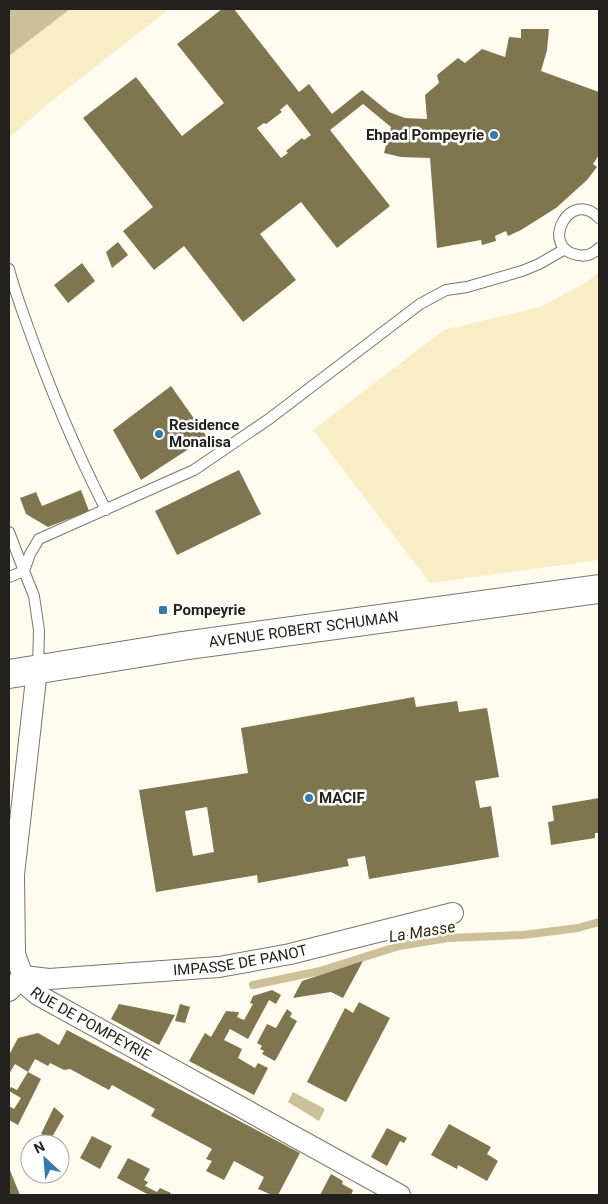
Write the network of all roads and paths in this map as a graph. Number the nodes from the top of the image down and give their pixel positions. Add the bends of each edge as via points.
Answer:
1 (599, 218) edge
2 (565, 248) junction
3 (599, 250) edge
4 (9, 269) edge
5 (106, 510) junction
6 (9, 532) edge
7 (24, 571) junction
8 (9, 577) edge
9 (599, 589) edge
10 (37, 670) junction
11 (9, 674) edge
12 (12, 909) edge
13 (453, 913) dead end
14 (12, 955) edge
15 (22, 976) junction
16 (9, 991) edge
17 (400, 1195) edge

1 - 2 lane via 588,211 571,212 560,225 560,241
2 - 3 lane via 584,256
2 - 5 lane via 522,271 446,290 420,304 269,419 194,470
4 - 5 lane via 47,382
5 - 7 lane via 39,539
6 - 7 lane
7 - 8 lane
7 - 10 lane via 34,596 39,630
9 - 10 main road, AVENUE ROBERT SCHUMAN via 173,647
10 - 11 main road, AVENUE ROBERT SCHUMAN
10 - 12 street, RUE DE POMPEYRIE
12 - 14 street, RUE DE POMPEYRIE
13 - 15 street, IMPASSE DE PANOT via 290,954 219,967 50,979
14 - 15 street, RUE DE POMPEYRIE
15 - 16 street
15 - 17 street, RUE DE POMPEYRIE via 26,985 38,994

